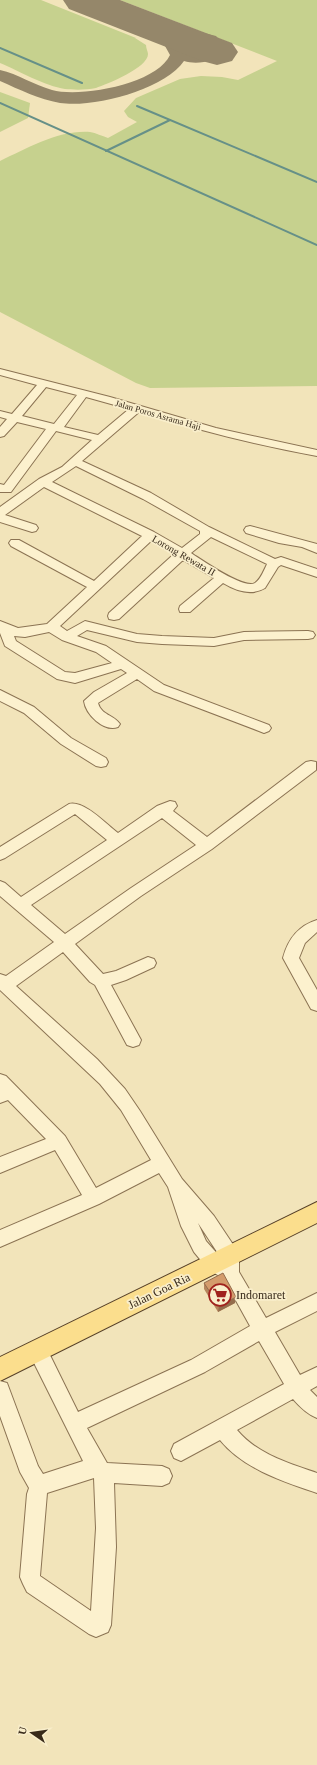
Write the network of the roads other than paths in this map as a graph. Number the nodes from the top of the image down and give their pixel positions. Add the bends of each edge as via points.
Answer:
1 (1, 373) edge
2 (44, 383) junction
3 (84, 394) junction
4 (137, 408) junction
5 (0, 414) edge
6 (14, 418) junction
7 (55, 428) junction
8 (0, 434) edge
9 (100, 439) junction
10 (317, 453) edge
11 (76, 462) junction
12 (44, 482) junction
13 (4, 488) edge
14 (26, 494) junction
15 (0, 513) edge
16 (0, 518) edge
17 (32, 528) dead end
18 (207, 530) junction
19 (250, 530) dead end
20 (150, 535) junction
21 (15, 542) dead end
22 (317, 549) edge
23 (182, 554) junction
24 (274, 563) junction
25 (316, 570) edge
26 (222, 578) junction
27 (94, 586) junction
28 (185, 609) dead end
29 (114, 616) dead end
30 (2, 627) edge
31 (51, 627) junction
32 (308, 635) dead end
33 (67, 637) junction
34 (123, 664) junction
35 (136, 674) junction
36 (0, 695) edge
37 (113, 724) dead end
38 (264, 728) dead end
39 (101, 762) dead end
40 (311, 766) dead end
41 (118, 841) junction
42 (208, 845) junction
43 (0, 854) edge
44 (0, 887) edge
45 (20, 905) junction
46 (317, 926) edge
47 (65, 943) junction
48 (148, 963) dead end
49 (101, 981) junction
50 (2, 983) edge
51 (317, 1004) edge
52 (133, 1040) dead end
53 (3, 1089) edge
54 (59, 1141) junction
55 (162, 1163) junction
56 (0, 1165) edge
57 (93, 1198) junction
58 (317, 1212) edge
59 (0, 1239) edge
60 (225, 1264) junction
61 (317, 1302) edge
62 (262, 1329) junction
63 (38, 1351) junction
64 (0, 1369) edge
65 (317, 1376) edge
66 (296, 1386) junction
67 (0, 1390) edge
68 (317, 1409) edge
69 (74, 1424) junction
70 (222, 1428) junction
71 (181, 1451) dead end
72 (100, 1470) junction
73 (162, 1476) dead end
74 (317, 1483) edge
75 (40, 1486) junction

1 - 2 street, Jalan Poros Asrama Haji
2 - 3 street, Jalan Poros Asrama Haji
2 - 6 street
3 - 4 street, Jalan Poros Asrama Haji
3 - 7 street
4 - 9 street
4 - 10 street, Jalan Poros Asrama Haji via 213,431
5 - 6 street
6 - 7 street
6 - 8 street
7 - 9 street
7 - 13 street
9 - 11 street
11 - 12 street
11 - 18 street via 147,496
12 - 14 street
12 - 20 street, Lorong Rewata II
13 - 14 street
14 - 15 street
16 - 17 street
18 - 23 street via 205,536
18 - 24 street
19 - 22 street
20 - 23 street, Lorong Rewata II
20 - 27 street
21 - 27 street
23 - 26 street, Lorong Rewata II
23 - 29 street
24 - 25 street via 286,561
24 - 26 street, Lorong Rewata II via 266,580 257,588 237,586
26 - 28 street
27 - 31 street
30 - 31 street via 24,634
30 - 34 street via 10,644 62,676 75,678
31 - 33 street
32 - 33 street via 244,636 214,642 169,641 137,638 85,625
33 - 34 street via 101,649
34 - 35 street
35 - 37 street via 91,701 95,712
35 - 38 street via 160,688
36 - 39 street via 29,710 66,741
40 - 42 street
41 - 42 street via 166,808
41 - 43 street via 74,808
41 - 45 street
42 - 47 street
44 - 45 street
45 - 47 street
46 - 51 street via 309,928 302,935 290,958
47 - 49 street
47 - 50 street
48 - 49 street via 120,976
49 - 52 street
50 - 55 street via 119,1094
53 - 54 street
54 - 56 street
54 - 57 street
55 - 57 street
55 - 60 street via 176,1184 192,1231
57 - 59 street
58 - 60 main road, Jalan Goa Ria
60 - 62 street
60 - 63 main road, Jalan Goa Ria
61 - 62 street
62 - 66 street
62 - 69 street via 198,1366
63 - 64 main road, Jalan Goa Ria
63 - 69 street
65 - 66 street
66 - 68 street via 306,1400
66 - 70 street
67 - 75 street via 30,1472
69 - 72 street
70 - 71 street
70 - 74 street via 246,1452
72 - 73 street
72 - 75 street
72 - 75 street via 107,1523 101,1621 96,1627 31,1581 37,1494

